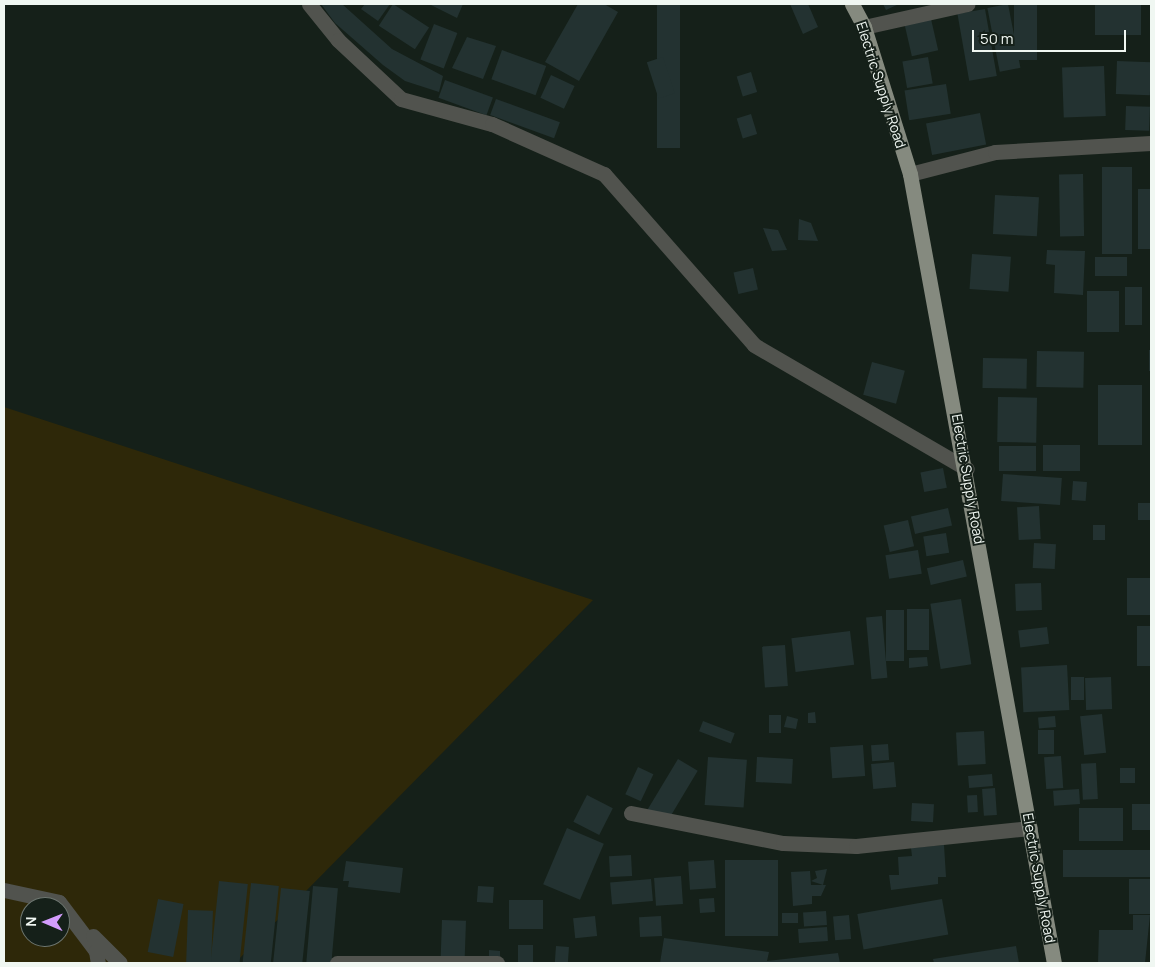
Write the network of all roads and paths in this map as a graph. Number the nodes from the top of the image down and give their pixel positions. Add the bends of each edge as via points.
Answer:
1 (309, 4) edge
2 (852, 4) edge
3 (967, 4) edge
4 (864, 27) junction
5 (1151, 143) edge
6 (910, 174) junction
7 (967, 469) junction
8 (631, 813) dead end
9 (1030, 828) junction
10 (4, 890) edge
11 (36, 897) edge
12 (70, 913) edge
13 (70, 917) edge
14 (98, 963) edge
15 (120, 963) edge
16 (338, 963) edge
17 (497, 963) edge
18 (1054, 963) edge

1 - 7 street via 338,40 401,99 492,124 604,174 754,345
2 - 4 main road, Electric Supply Road
3 - 4 street
4 - 6 main road, Electric Supply Road
5 - 6 street via 995,152
6 - 7 main road, Electric Supply Road
7 - 9 main road, Electric Supply Road
8 - 9 street via 784,843 856,846
9 - 18 main road, Electric Supply Road
10 - 11 street
12 - 15 street
13 - 14 street via 96,951
16 - 17 street

